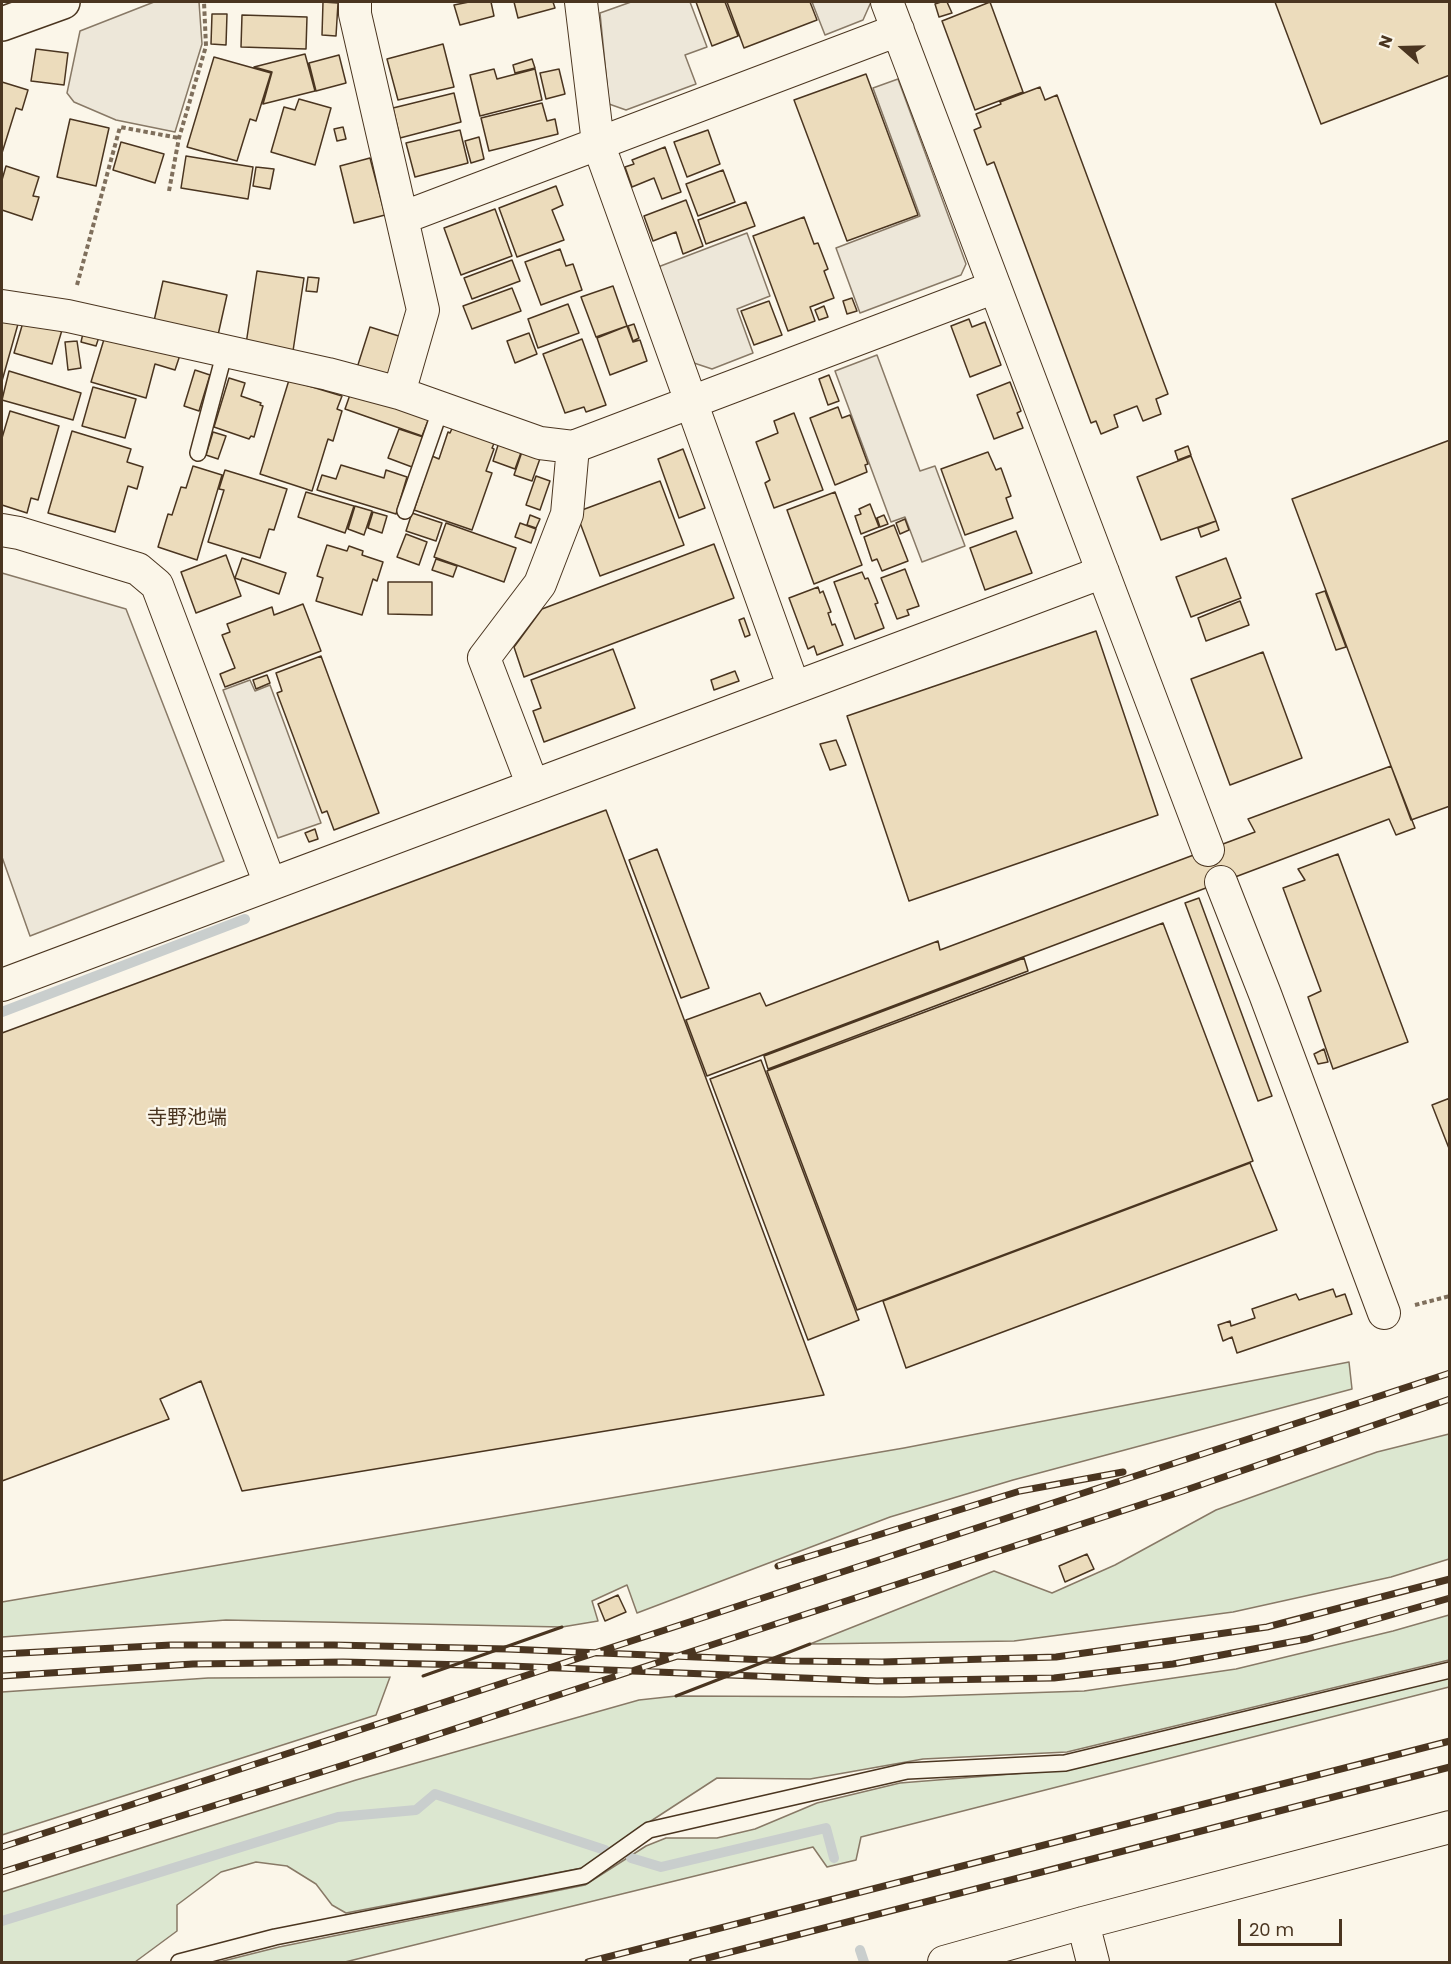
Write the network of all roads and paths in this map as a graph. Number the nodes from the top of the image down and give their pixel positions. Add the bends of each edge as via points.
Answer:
1 (204, 2) edge
2 (355, 2) edge
3 (581, 2) edge
4 (887, 2) edge
5 (41, 5) edge
6 (2, 24) edge
7 (898, 30) junction
8 (179, 138) junction
9 (598, 143) junction
10 (169, 191) dead end
11 (402, 218) junction
12 (995, 287) junction
13 (2, 306) edge
14 (68, 316) junction
15 (225, 351) junction
16 (399, 393) junction
17 (692, 403) junction
18 (441, 408) junction
19 (573, 447) junction
20 (198, 453) dead end
21 (405, 511) dead end
22 (2, 530) edge
23 (1103, 572) junction
24 (795, 687) junction
25 (533, 786) junction
26 (1208, 850) dead end
27 (1221, 882) dead end
28 (270, 884) junction
29 (4, 977) edge
30 (1384, 1313) dead end
31 (1449, 1670) edge
32 (1449, 1827) edge
33 (1083, 1923) junction
34 (179, 1962) edge
35 (945, 1962) edge
36 (1093, 1962) edge

1 - 8 path via 206,46
2 - 11 street
3 - 9 street
4 - 7 street
5 - 6 main road
7 - 9 street
7 - 12 street
8 - 10 path
8 - 14 path via 120,127
9 - 11 street
9 - 17 street
11 - 16 street via 423,310
12 - 17 street
12 - 23 street
13 - 14 street
14 - 15 street
15 - 16 street
15 - 20 lane
16 - 18 street
17 - 19 street
17 - 24 street
18 - 19 street via 540,443
18 - 21 lane
19 - 25 street via 567,514 540,584 484,657
22 - 28 street via 138,570 157,585
23 - 24 street
23 - 26 street
24 - 25 street
25 - 28 street
27 - 30 street
28 - 29 street
31 - 34 lane via 1065,1763 908,1771 660,1827 649,1830 584,1876 275,1937
32 - 33 street
33 - 35 street
33 - 36 street

